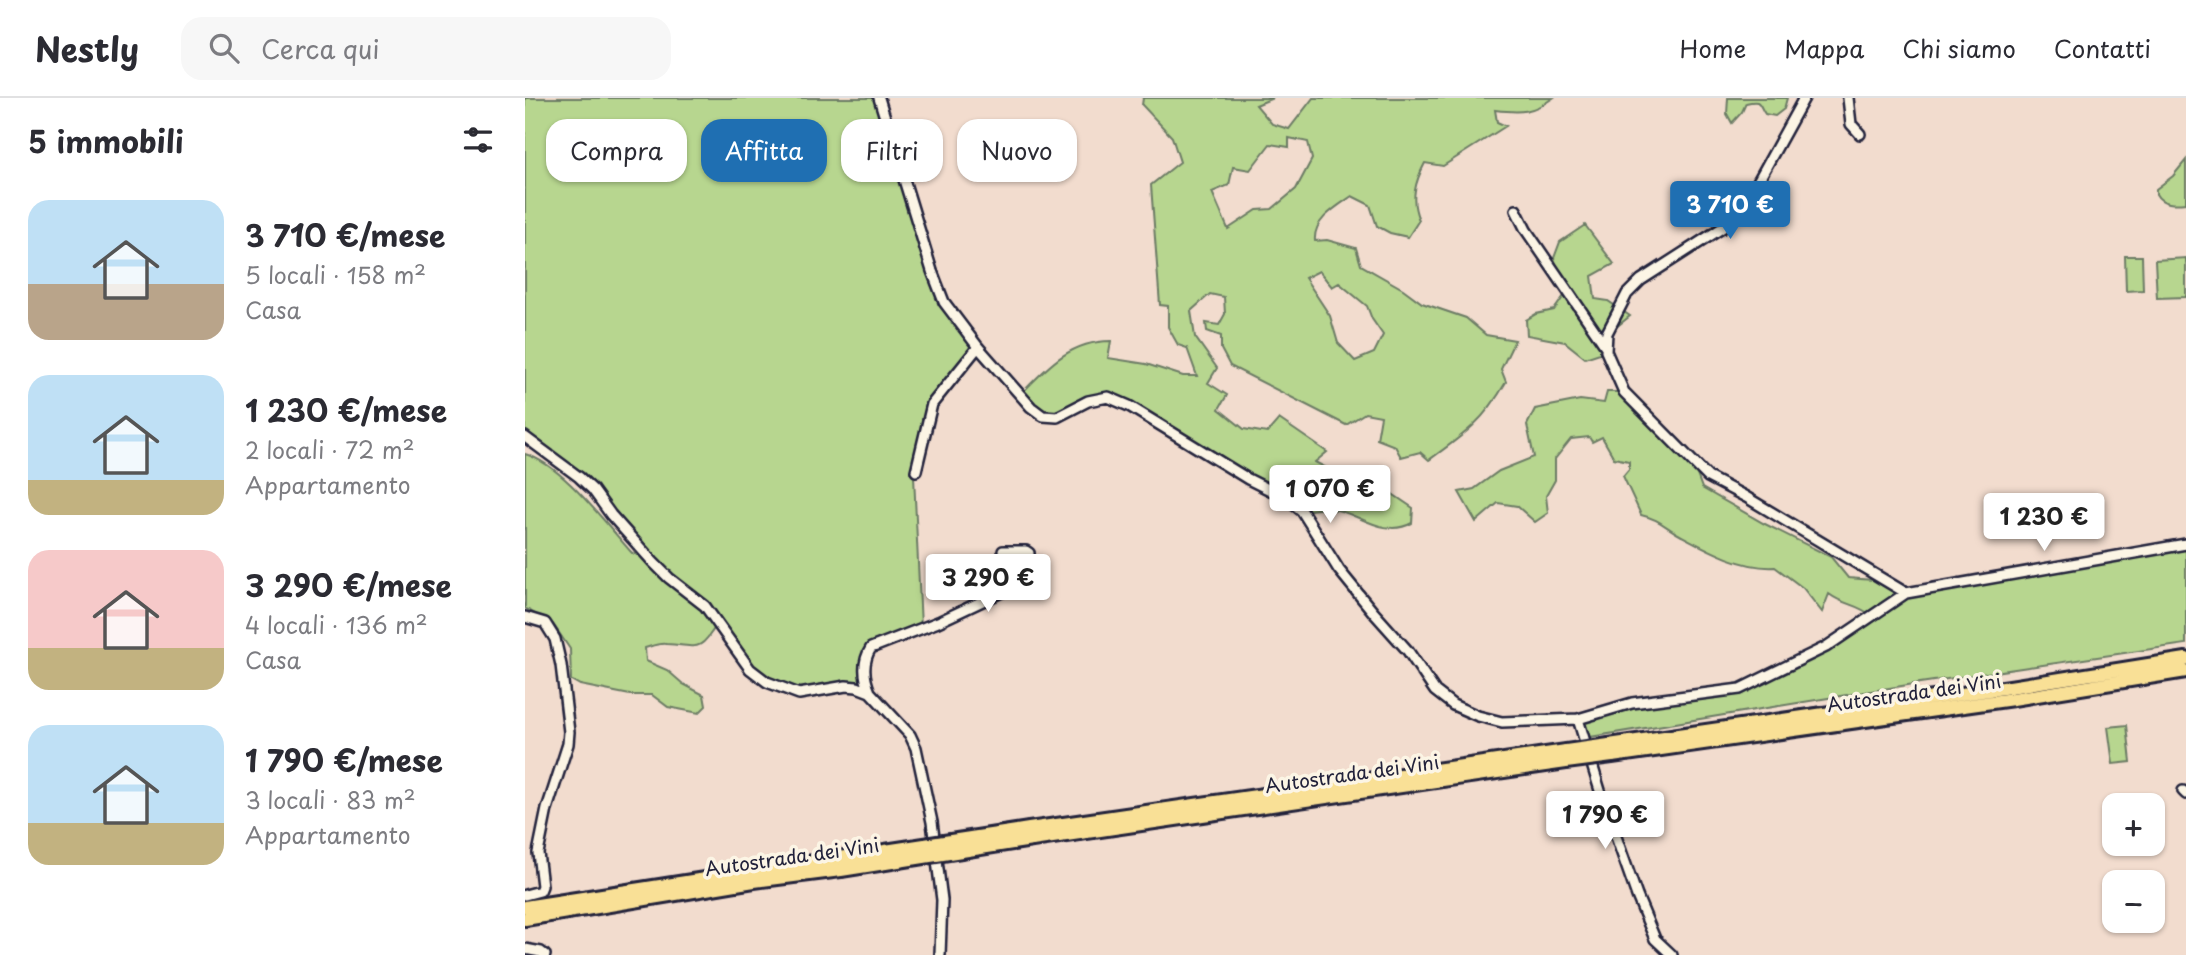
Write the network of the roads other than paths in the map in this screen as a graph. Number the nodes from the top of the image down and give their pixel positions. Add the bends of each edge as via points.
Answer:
1 (879, 98) edge
2 (1804, 98) edge
3 (1848, 98) edge
4 (1860, 134) dead end
5 (1516, 210) dead end
6 (978, 347) junction
7 (1606, 347) junction
8 (525, 437) edge
9 (916, 471) dead end
10 (2186, 544) edge
11 (1003, 551) dead end
12 (1906, 593) junction
13 (525, 617) edge
14 (2186, 660) edge
15 (2186, 671) edge
16 (870, 692) junction
17 (1578, 719) junction
18 (1610, 750) junction
19 (840, 864) junction
20 (525, 895) edge
21 (525, 907) edge
22 (525, 919) edge
23 (525, 949) edge
24 (545, 955) edge
25 (940, 955) edge
26 (1672, 955) edge

1 - 6 street via 940,292
2 - 7 street via 1745,205 1722,228 1641,280 1627,294 1607,333
3 - 4 street via 1851,124
5 - 7 street
6 - 9 street via 932,404
6 - 17 street via 1043,416 1057,417 1088,401 1108,397 1286,498 1302,511 1339,570 1408,651 1434,691 1453,705 1502,722
7 - 12 street via 1624,392 1693,464
8 - 16 street via 593,491 653,562 705,606 750,668 767,682 799,694 846,686
10 - 12 street
11 - 16 street via 1029,553 1030,571 1023,582 871,648 865,669
12 - 17 street via 1826,647 1740,689 1632,703
13 - 20 street via 545,623 555,639 569,732 538,853 542,886
14 - 18 highway, Autostrada dei Vini
15 - 18 highway, Autostrada dei Vini via 2013,699
16 - 25 street via 910,735 916,748 942,900
17 - 26 street via 1637,896 1655,939
18 - 19 highway, Autostrada dei Vini, bridge
19 - 21 highway, Autostrada dei Vini
19 - 22 highway, Autostrada dei Vini
23 - 24 street

